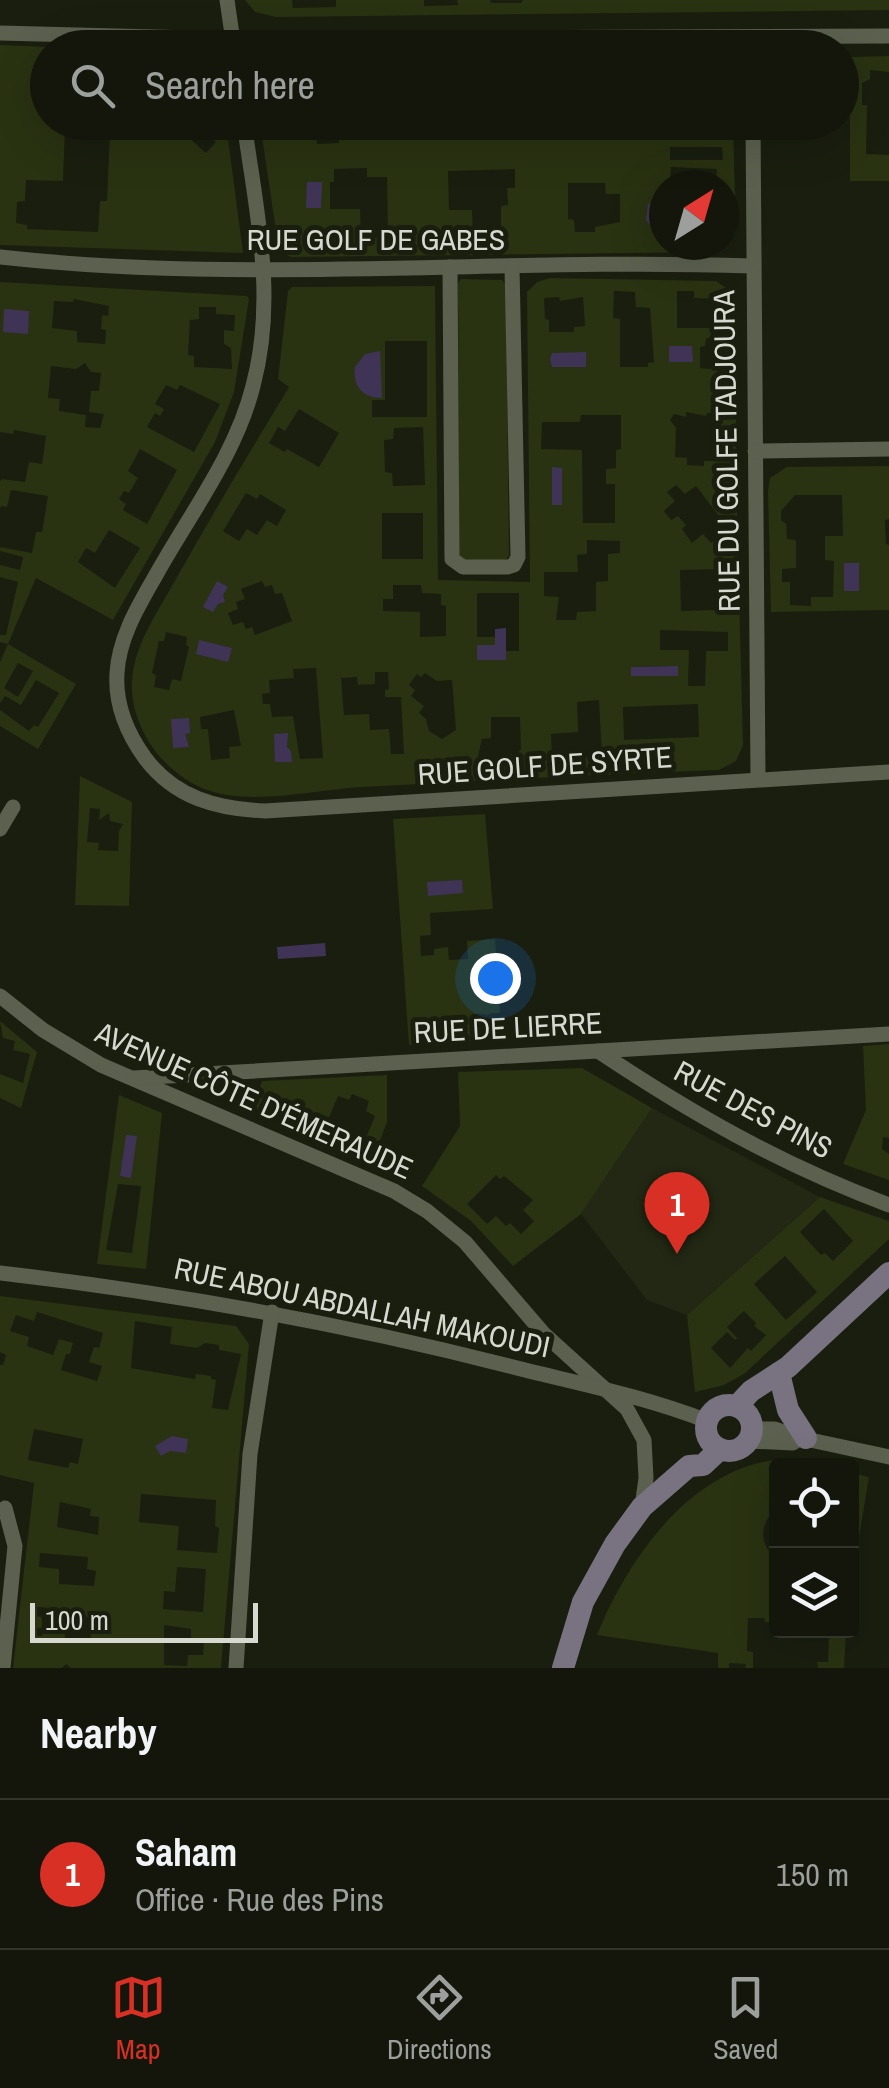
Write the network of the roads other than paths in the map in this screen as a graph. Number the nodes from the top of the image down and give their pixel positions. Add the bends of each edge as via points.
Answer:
1 (228, 0) edge
2 (232, 30) edge
3 (0, 33) edge
4 (30, 34) edge
5 (889, 36) edge
6 (859, 37) edge
7 (247, 140) edge
8 (753, 140) edge
9 (0, 257) edge
10 (752, 266) junction
11 (450, 267) junction
12 (512, 267) junction
13 (265, 269) junction
14 (889, 448) edge
15 (755, 450) junction
16 (889, 772) edge
17 (758, 780) junction
18 (13, 807) dead end
19 (0, 829) edge
20 (0, 996) edge
21 (889, 1034) edge
22 (597, 1051) junction
23 (130, 1079) junction
24 (889, 1205) edge
25 (889, 1273) edge
26 (0, 1274) edge
27 (272, 1312) junction
28 (776, 1375) junction
29 (606, 1390) junction
30 (747, 1423) junction
31 (712, 1436) junction
32 (803, 1438) junction
33 (889, 1457) edge
34 (642, 1506) junction
35 (6, 1508) dead end
36 (3, 1668) edge
37 (236, 1668) edge
38 (563, 1668) edge

1 - 2 street
3 - 4 street
5 - 6 street
7 - 13 street
8 - 10 street, RUE DU GOLFE TADJOURA
9 - 13 street, RUE GOLF DE GABES
10 - 12 street, RUE GOLF DE GABES
10 - 15 street, RUE DU GOLFE TADJOURA
11 - 12 street, RUE GOLF DE GABES
11 - 12 street via 452,559 463,566 508,567 518,557
11 - 13 street, RUE GOLF DE GABES
13 - 17 street, RUE GOLF DE SYRTE via 263,338 245,412 122,644 118,702 135,744 163,778 205,803 264,811
14 - 15 street
15 - 17 street, RUE DU GOLFE TADJOURA
16 - 17 street, RUE GOLF DE SYRTE
18 - 19 street
20 - 23 street, AVENUE CÔTE D'ÉMERAUDE via 61,1042
21 - 22 street, RUE DE LIERRE
22 - 23 street, RUE DE LIERRE
22 - 24 street, RUE DES PINS via 748,1144
23 - 29 street, AVENUE CÔTE D'ÉMERAUDE via 427,1211
25 - 28 main road
26 - 27 street, RUE ABOU ABDALLAH MAKOUDI
27 - 29 street, RUE ABOU ABDALLAH MAKOUDI
27 - 37 street via 249,1470
28 - 30 main road
28 - 32 main road
29 - 31 street, RUE ABOU ABDALLAH MAKOUDI via 662,1403
29 - 34 street, AVENUE CÔTE D'ÉMERAUDE via 644,1440
30 - 31 main road via 733,1451
30 - 31 main road via 716,1409
30 - 32 street via 793,1442
31 - 34 main road via 703,1465 689,1466
32 - 33 street
34 - 38 main road via 584,1602
35 - 36 street via 15,1546

